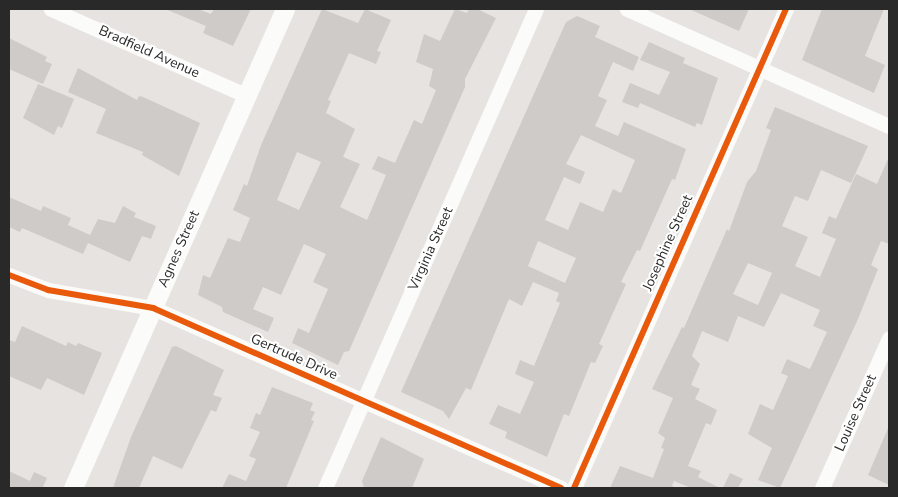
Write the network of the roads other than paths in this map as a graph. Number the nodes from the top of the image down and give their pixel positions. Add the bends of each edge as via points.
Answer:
1 (50, 9) edge
2 (285, 9) edge
3 (536, 9) edge
4 (627, 9) edge
5 (786, 9) edge
6 (760, 68) junction
7 (247, 96) junction
8 (889, 126) edge
9 (9, 275) edge
10 (153, 308) junction
11 (889, 338) edge
12 (363, 401) junction
13 (73, 488) edge
14 (324, 488) edge
15 (560, 488) edge
16 (574, 488) edge
17 (822, 488) edge

1 - 7 street, Bradfield Avenue
2 - 7 street, Agnes Street
3 - 12 street, Virginia Street
4 - 6 street
5 - 6 street, Josephine Street
6 - 8 street
6 - 16 street, Josephine Street
7 - 10 street, Agnes Street
9 - 10 street, Gertrude Drive via 48,290
10 - 12 street, Gertrude Drive
10 - 13 street, Agnes Street
11 - 17 street, Louise Street
12 - 14 street, Virginia Street
12 - 15 street, Gertrude Drive

